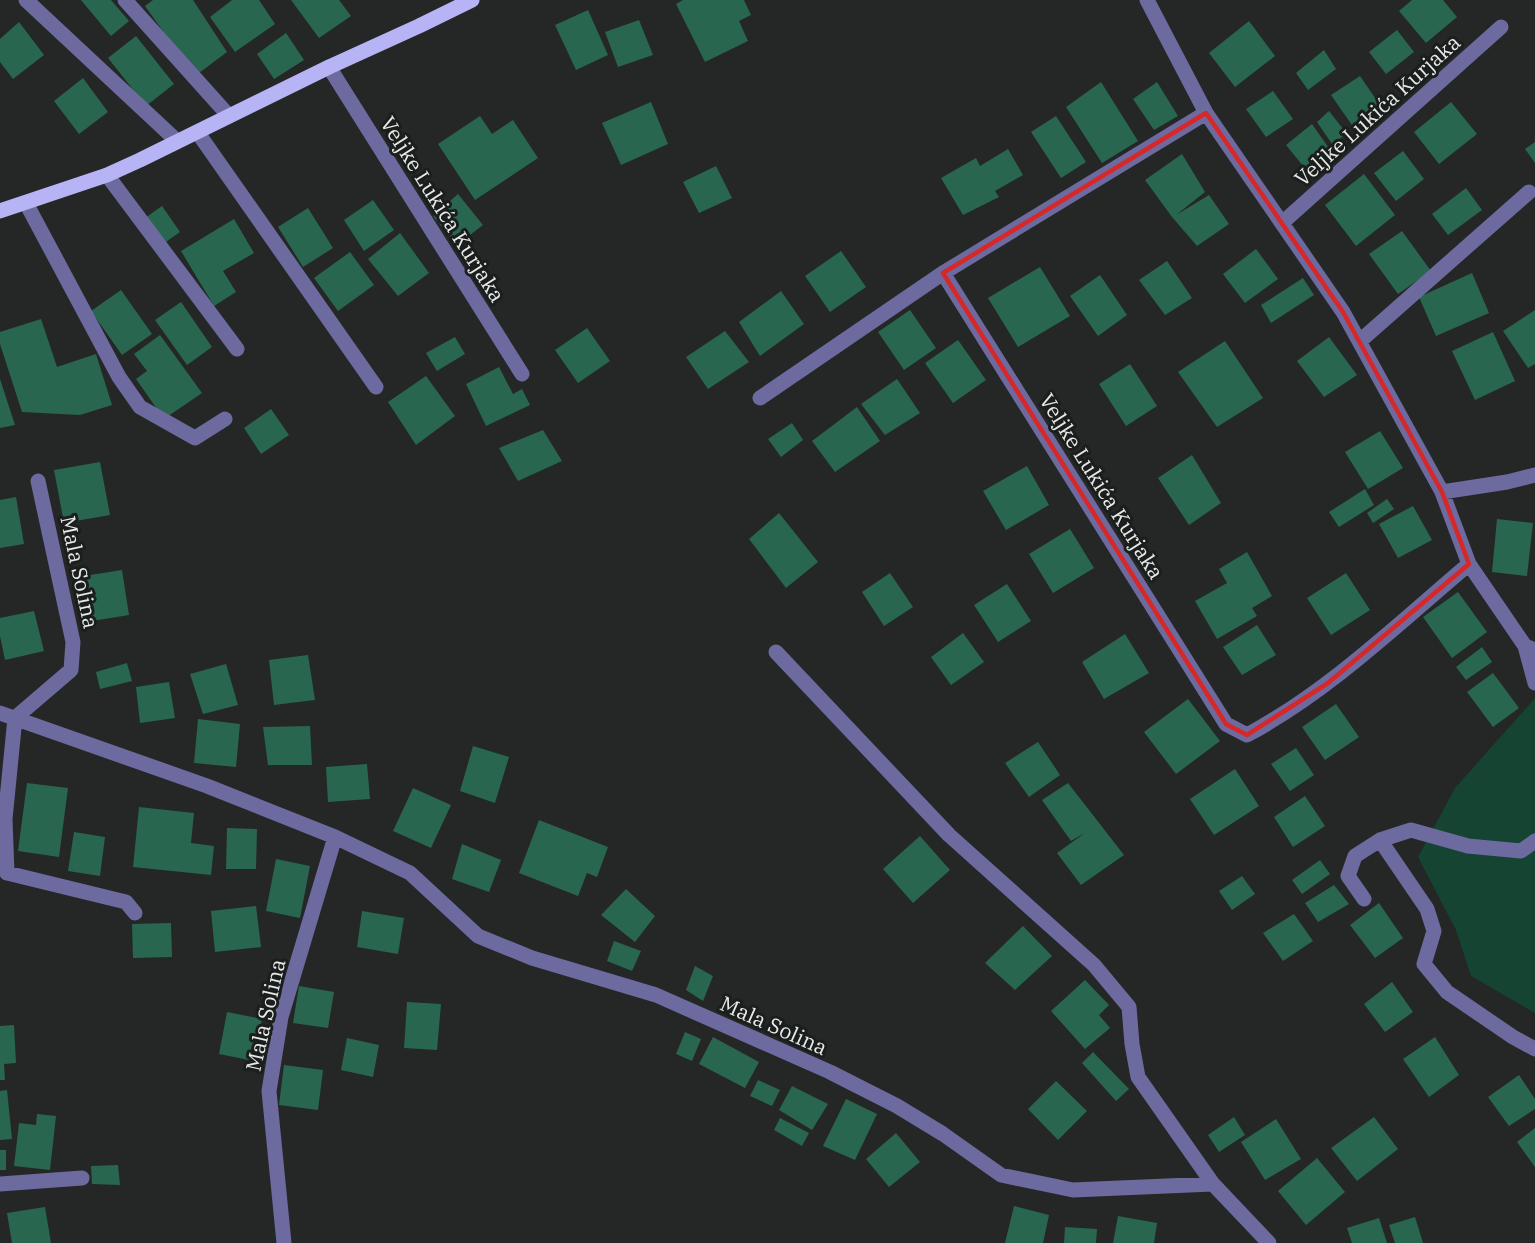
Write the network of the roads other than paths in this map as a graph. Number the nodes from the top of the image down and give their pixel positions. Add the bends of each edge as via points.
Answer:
1 (26, 0) edge
2 (125, 0) edge
3 (471, 0) edge
4 (1147, 0) edge
5 (1501, 27) dead end
6 (329, 67) junction
7 (1206, 113) junction
8 (229, 116) junction
9 (198, 133) junction
10 (177, 141) junction
11 (107, 175) junction
12 (1529, 192) dead end
13 (26, 203) junction
14 (0, 211) edge
15 (1282, 223) junction
16 (943, 273) junction
17 (1359, 340) junction
18 (237, 349) dead end
19 (522, 374) dead end
20 (376, 387) dead end
21 (760, 398) dead end
22 (225, 419) dead end
23 (1535, 475) edge
24 (38, 481) dead end
25 (1442, 492) junction
26 (1469, 564) junction
27 (1530, 648) edge
28 (776, 652) dead end
29 (1535, 683) edge
30 (7, 716) edge
31 (335, 837) junction
32 (1380, 840) junction
33 (1535, 841) edge
34 (1364, 899) dead end
35 (135, 913) dead end
36 (1535, 1049) edge
37 (82, 1178) dead end
38 (0, 1184) edge
39 (1213, 1184) junction
40 (284, 1243) edge
41 (1269, 1243) edge

1 - 10 street
2 - 8 street
3 - 6 main road
4 - 7 street
5 - 15 street, Veljke Lukića Kurjaka
6 - 8 main road
6 - 19 street, Veljke Lukića Kurjaka
7 - 15 street
7 - 16 street
8 - 9 main road
9 - 10 main road
9 - 20 street
10 - 11 main road
11 - 13 main road
11 - 18 street
12 - 17 street
13 - 14 main road
13 - 22 street via 119,377 140,407 195,438
15 - 17 street
16 - 21 street
16 - 26 street, Veljke Lukića Kurjaka via 1226,724 1247,735 1277,719 1328,683
17 - 25 street
23 - 25 street
24 - 30 street, Mala Solina via 74,642 71,670
25 - 26 street
26 - 27 street
27 - 29 street
28 - 39 street via 949,835 1094,965 1129,1007 1138,1077
30 - 31 street, Mala Solina via 207,786
30 - 35 street via 7,873 126,902
31 - 39 street, Mala Solina via 410,873 478,936 532,958 656,995 830,1072 897,1106 1001,1175 1073,1190
31 - 40 street, Mala Solina via 281,1017 269,1091
32 - 33 street via 1411,830 1468,846 1521,851
32 - 34 street via 1355,856 1348,876
32 - 36 street via 1427,909 1434,931 1424,964 1448,992
37 - 38 street
39 - 41 street

